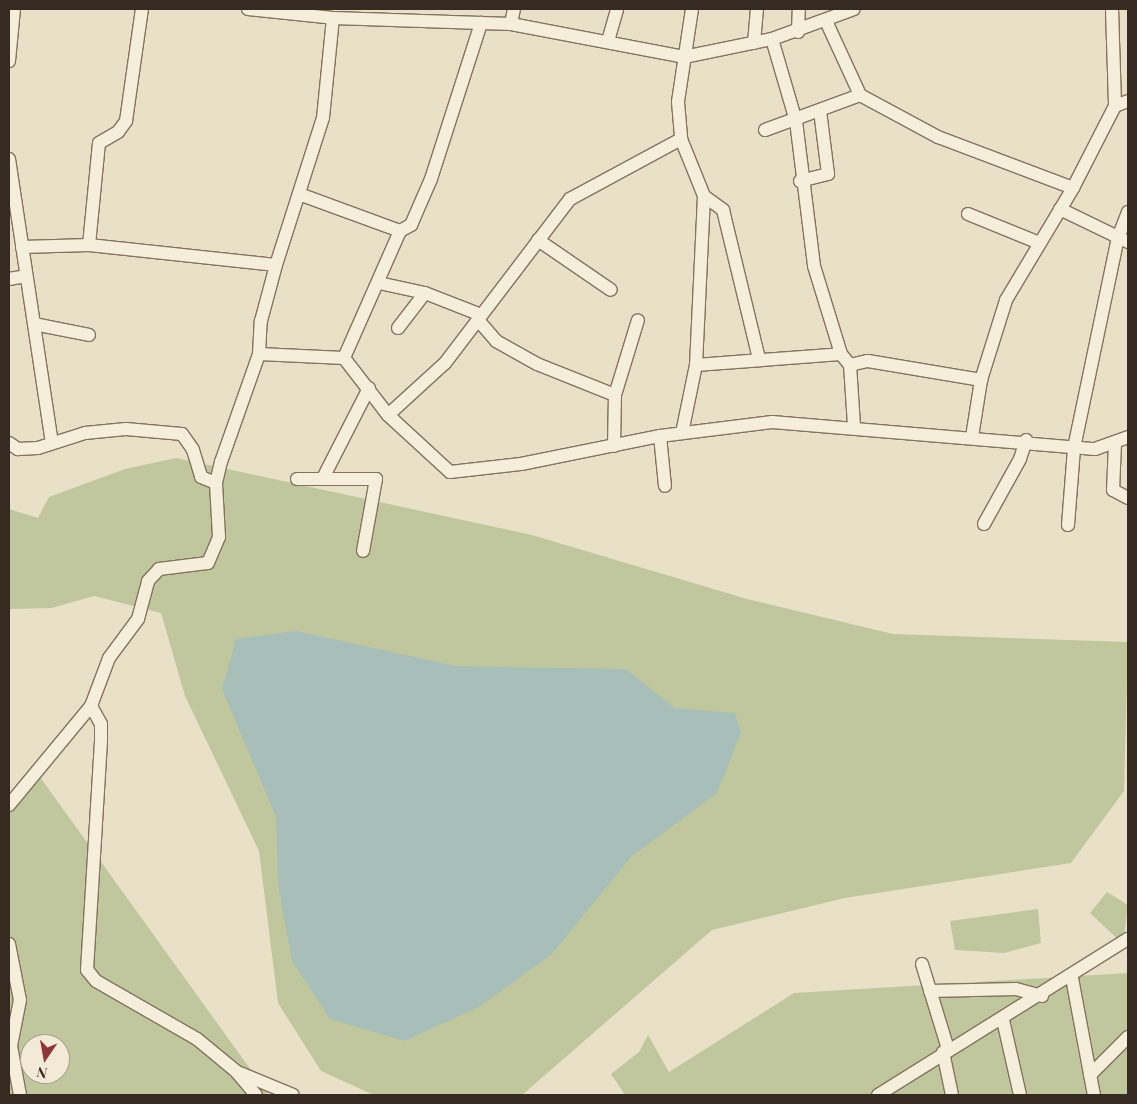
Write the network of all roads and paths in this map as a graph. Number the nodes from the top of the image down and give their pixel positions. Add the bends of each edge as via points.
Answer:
1 (14, 9) edge
2 (142, 9) edge
3 (248, 9) edge
4 (514, 9) edge
5 (617, 9) edge
6 (692, 9) edge
7 (757, 9) edge
8 (799, 9) edge
9 (854, 9) edge
10 (1112, 9) edge
11 (395, 14) edge
12 (333, 18) junction
13 (826, 21) junction
14 (481, 22) junction
15 (511, 24) junction
16 (798, 32) junction
17 (772, 39) junction
18 (608, 41) junction
19 (754, 43) junction
20 (684, 57) junction
21 (9, 61) edge
22 (860, 95) junction
23 (1128, 101) edge
24 (1115, 106) junction
25 (820, 111) junction
26 (796, 121) junction
27 (765, 130) dead end
28 (681, 138) junction
29 (9, 159) edge
30 (800, 181) junction
31 (1073, 188) junction
32 (299, 194) junction
33 (704, 196) junction
34 (1060, 209) junction
35 (1128, 212) edge
36 (968, 214) dead end
37 (400, 231) junction
38 (538, 240) junction
39 (1123, 240) edge
40 (1037, 242) junction
41 (89, 245) junction
42 (22, 247) junction
43 (276, 265) junction
44 (26, 276) junction
45 (9, 279) edge
46 (379, 283) junction
47 (611, 290) dead end
48 (425, 293) junction
49 (479, 317) junction
50 (638, 320) dead end
51 (34, 324) junction
52 (398, 328) dead end
53 (89, 335) dead end
54 (259, 354) junction
55 (841, 354) junction
56 (344, 358) junction
57 (759, 359) junction
58 (696, 365) junction
59 (850, 365) junction
60 (981, 380) junction
61 (368, 388) junction
62 (615, 396) junction
63 (388, 415) junction
64 (854, 426) junction
65 (682, 433) junction
66 (660, 436) junction
67 (972, 437) junction
68 (1128, 437) edge
69 (1026, 440) junction
70 (9, 443) edge
71 (52, 443) junction
72 (1115, 443) junction
73 (614, 446) junction
74 (1074, 448) junction
75 (323, 478) junction
76 (297, 479) dead end
77 (216, 483) junction
78 (665, 486) dead end
79 (1128, 498) edge
80 (984, 524) dead end
81 (1068, 524) dead end
82 (363, 550) dead end
83 (91, 706) junction
84 (9, 805) edge
85 (1128, 939) edge
86 (9, 944) edge
87 (922, 964) dead end
88 (1072, 978) junction
89 (930, 990) junction
90 (1042, 996) junction
91 (1003, 1020) junction
92 (1128, 1037) edge
93 (945, 1051) junction
94 (237, 1072) junction
95 (1090, 1075) junction
96 (16, 1091) edge
97 (256, 1095) edge
98 (293, 1095) edge
99 (878, 1095) edge
100 (952, 1095) edge
101 (1020, 1095) edge
102 (1094, 1095) edge

1 - 21 street
2 - 41 street via 126,121 118,132 99,144
3 - 12 street
4 - 15 street
5 - 18 street
6 - 20 street
7 - 19 street
8 - 16 street
9 - 13 street
10 - 24 street
11 - 12 street
11 - 14 street
12 - 32 street via 324,118
13 - 16 street
13 - 22 street
14 - 15 street
14 - 37 street via 432,179 411,225
15 - 18 street
16 - 17 street
17 - 19 street
17 - 26 street
18 - 20 street
19 - 20 street
20 - 28 street via 678,102
22 - 25 street
22 - 31 street via 938,137
23 - 24 street
24 - 31 street
25 - 26 street
25 - 30 street via 828,174
26 - 27 street
26 - 30 street
28 - 33 street
28 - 38 street via 570,199
29 - 42 street
30 - 55 street via 818,284
31 - 34 street
32 - 37 street
32 - 43 street
33 - 57 street via 722,210
33 - 58 street
34 - 39 street
34 - 40 street
35 - 39 street
36 - 40 street
37 - 46 street
38 - 47 street
38 - 49 street
39 - 74 street
40 - 60 street via 1006,300
41 - 42 street
41 - 43 street
42 - 44 street
43 - 54 street via 261,320
44 - 45 street
44 - 51 street
46 - 48 street
46 - 56 street
48 - 49 street
48 - 52 street
49 - 62 street via 496,340 537,364
49 - 63 street via 444,363
50 - 62 street
51 - 53 street
51 - 71 street
54 - 56 street
54 - 77 street
55 - 57 street
55 - 59 street
56 - 61 street
57 - 58 street
58 - 65 street
59 - 60 street via 868,361
59 - 64 street
60 - 67 street
61 - 63 street
61 - 75 street
62 - 73 street
63 - 73 street via 450,472
64 - 65 street via 772,422
64 - 67 street
65 - 66 street
66 - 73 street
66 - 78 street
67 - 69 street
68 - 72 street
69 - 74 street
69 - 80 street via 1020,459
70 - 71 street via 18,449
71 - 77 street via 85,433 126,429 182,434 193,450 201,477
72 - 74 street via 1095,449
72 - 79 street via 1113,490
74 - 81 street
75 - 76 street
75 - 82 street via 376,479
77 - 83 street via 219,537 208,563 159,569 148,581 138,619 109,658
83 - 84 street
83 - 94 street via 101,724 101,741 87,970 96,981 197,1039
85 - 88 street
86 - 96 street via 20,1000 11,1046
87 - 89 street
88 - 90 street
88 - 95 street
89 - 90 street via 1016,989
89 - 93 street
90 - 91 street
91 - 93 street
91 - 101 street
92 - 95 street
93 - 99 street
93 - 100 street
94 - 97 street
94 - 98 street
95 - 102 street

